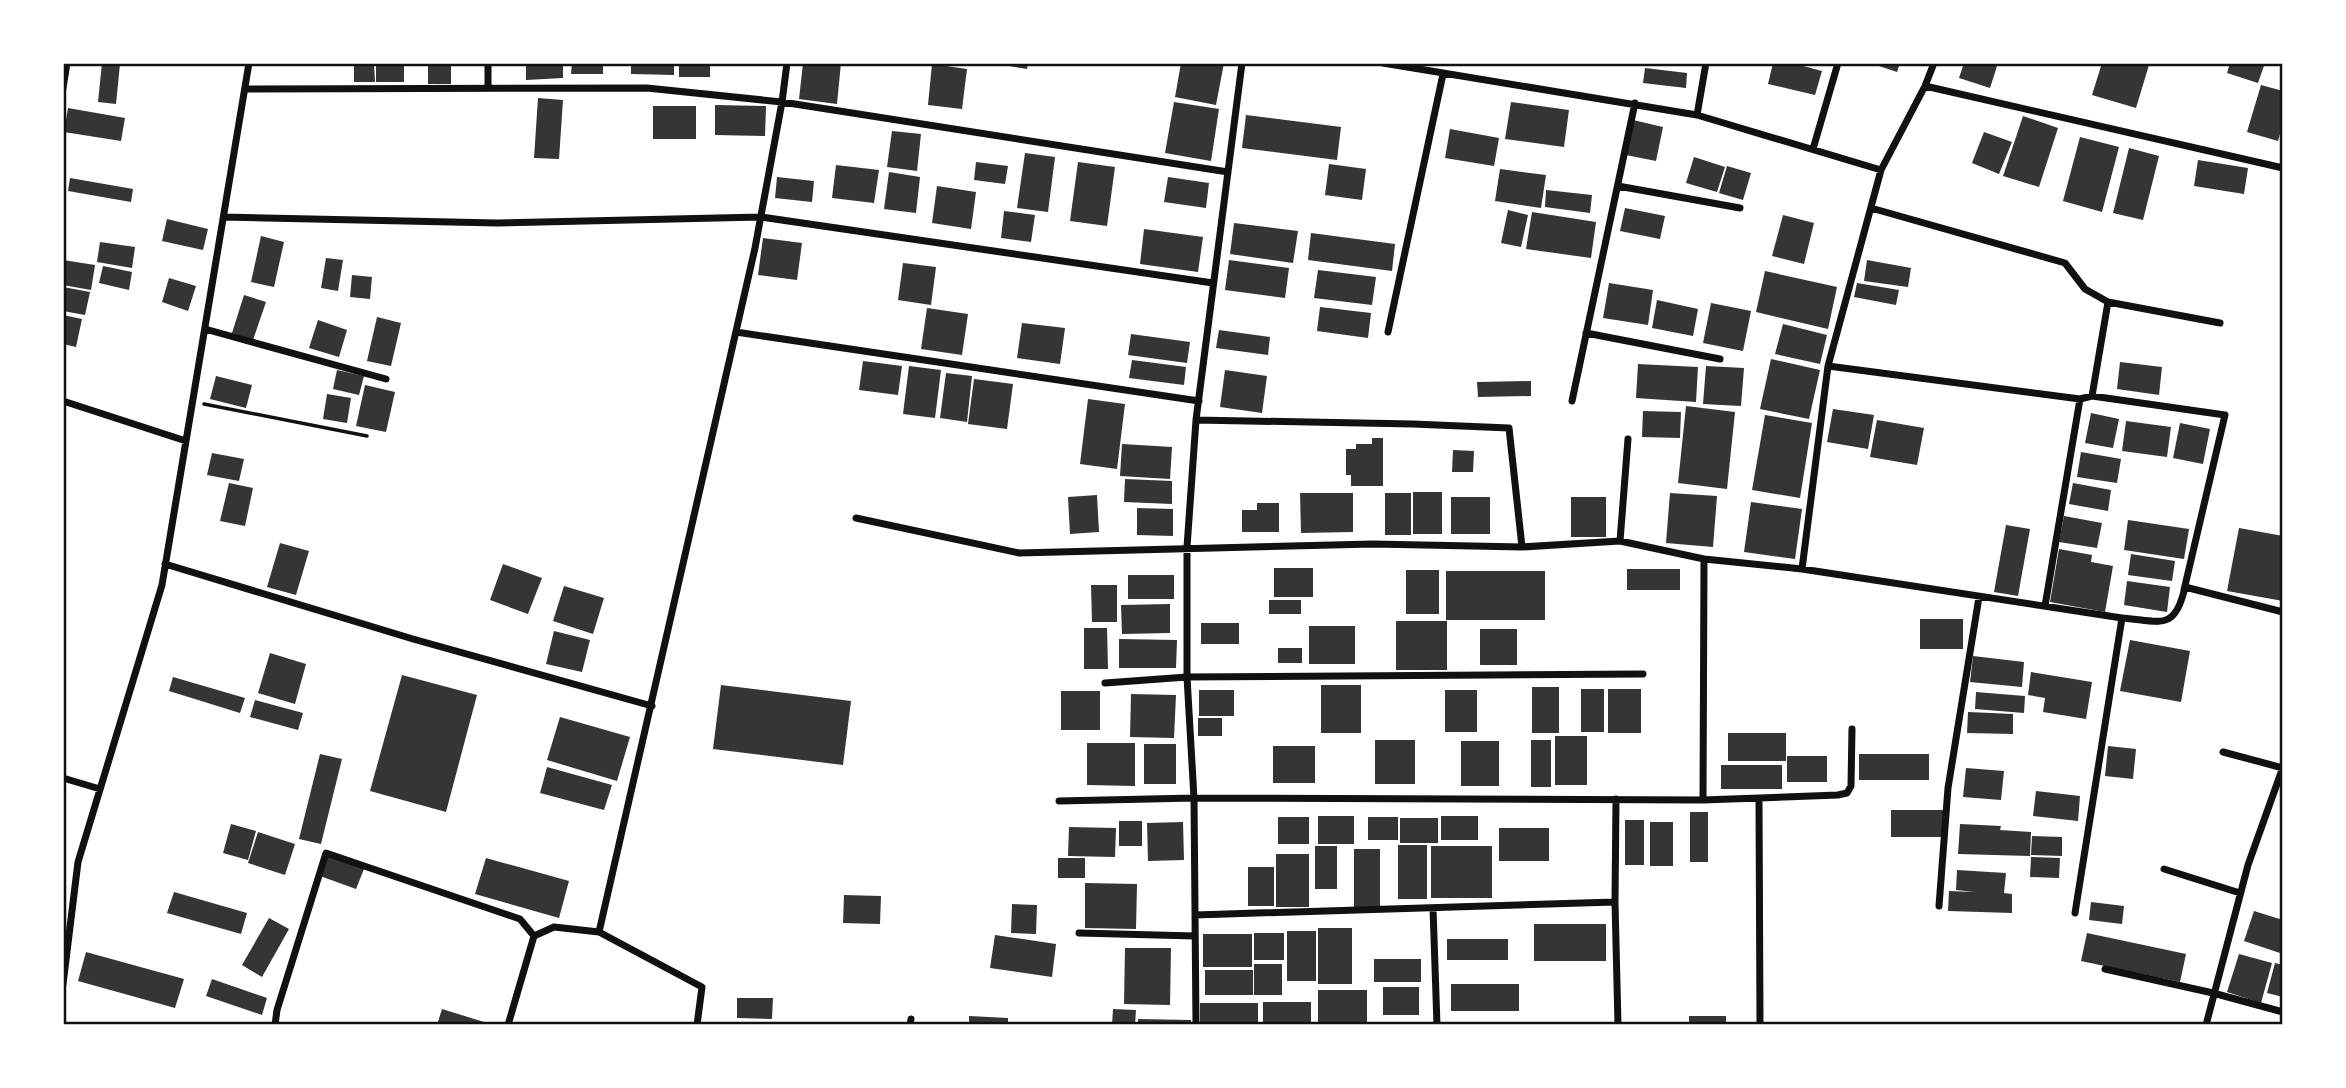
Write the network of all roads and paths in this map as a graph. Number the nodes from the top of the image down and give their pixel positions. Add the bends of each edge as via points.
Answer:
1 (67, 63) edge
2 (249, 63) edge
3 (488, 63) edge
4 (787, 63) edge
5 (1242, 63) edge
6 (1382, 63) edge
7 (1706, 63) edge
8 (1838, 63) edge
9 (1934, 63) edge
10 (1433, 67) edge
11 (1444, 74) junction
12 (1925, 86) junction
13 (63, 88) edge
14 (488, 88) junction
15 (245, 89) junction
16 (782, 102) junction
17 (1635, 103) junction
18 (1697, 115) junction
19 (1813, 149) junction
20 (2283, 168) edge
21 (1881, 170) junction
22 (1228, 173) junction
23 (1618, 186) junction
24 (1740, 208) dead end
25 (1871, 208) junction
26 (224, 217) junction
27 (761, 217) junction
28 (1213, 284) junction
29 (2108, 302) junction
30 (2220, 323) dead end
31 (205, 329) junction
32 (736, 332) junction
33 (1388, 332) dead end
34 (1586, 333) junction
35 (1720, 359) dead end
36 (1828, 366) junction
37 (386, 379) dead end
38 (2092, 396) junction
39 (2080, 399) junction
40 (63, 401) edge
41 (193, 401) junction
42 (1199, 401) junction
43 (1572, 401) dead end
44 (1196, 420) junction
45 (367, 436) dead end
46 (1628, 439) dead end
47 (186, 441) junction
48 (856, 518) dead end
49 (1620, 541) junction
50 (1187, 547) junction
51 (1522, 547) junction
52 (1704, 559) junction
53 (165, 565) junction
54 (1802, 569) junction
55 (1979, 597) junction
56 (2183, 598) junction
57 (2045, 606) junction
58 (2283, 612) edge
59 (2122, 618) junction
60 (1643, 674) dead end
61 (1187, 677) junction
62 (1105, 683) dead end
63 (652, 706) junction
64 (1852, 729) dead end
65 (2223, 752) dead end
66 (2283, 768) edge
67 (63, 778) edge
68 (100, 789) junction
69 (1194, 798) junction
70 (1616, 799) junction
71 (1759, 799) junction
72 (1703, 800) junction
73 (1059, 801) dead end
74 (2164, 869) dead end
75 (2240, 893) junction
76 (1615, 902) junction
77 (1938, 906) dead end
78 (1433, 908) junction
79 (2075, 913) dead end
80 (1195, 915) junction
81 (599, 932) junction
82 (1079, 933) dead end
83 (534, 936) junction
84 (1195, 936) junction
85 (2105, 970) dead end
86 (63, 984) edge
87 (2213, 993) junction
88 (2283, 1013) edge
89 (275, 1025) edge
90 (508, 1025) edge
91 (697, 1025) edge
92 (1196, 1025) edge
93 (1437, 1025) edge
94 (1618, 1025) edge
95 (1760, 1025) edge
96 (2206, 1025) edge

1 - 13 street
2 - 15 street
3 - 14 street
4 - 16 street
5 - 22 street
6 - 10 street
7 - 18 street
8 - 19 street
9 - 12 street
10 - 11 street
11 - 17 street
11 - 33 street
12 - 20 street
12 - 21 street
14 - 15 street
14 - 16 street via 647,88
15 - 26 street
16 - 22 street
16 - 27 street
17 - 18 street
17 - 23 street
18 - 19 street
19 - 21 street
21 - 25 street
22 - 28 street
23 - 24 street
23 - 34 street
25 - 29 street via 2065,263 2085,289
25 - 36 street
26 - 27 street via 497,223
26 - 31 street
27 - 28 street
27 - 32 street
28 - 42 street
29 - 30 street
29 - 38 street
31 - 37 street
31 - 41 street
32 - 42 street
32 - 63 street
34 - 35 street
34 - 43 street
36 - 39 street
36 - 54 street
38 - 39 street
38 - 56 street via 2225,415
39 - 57 street
40 - 47 street
41 - 45 path
41 - 47 street
42 - 44 street
44 - 50 street
44 - 51 street via 1509,428
46 - 49 street
47 - 53 street
48 - 50 street via 1019,552
49 - 51 street
49 - 52 street
50 - 51 street
50 - 61 street
52 - 54 street
52 - 72 street
53 - 63 street
53 - 68 street
54 - 55 street
55 - 57 street
55 - 77 street via 1948,788
56 - 58 street via 2185,587
56 - 59 street via 2172,619
57 - 59 street
59 - 79 street
60 - 61 street
61 - 62 street
61 - 69 street
63 - 81 street
64 - 71 street via 1847,793
65 - 66 street
66 - 75 street
67 - 68 street
68 - 86 street via 78,862
69 - 70 street
69 - 73 street
69 - 80 street
70 - 72 street
70 - 76 street
71 - 72 street
71 - 95 street
74 - 75 street
75 - 87 street
76 - 78 street
76 - 94 street
78 - 80 street
78 - 93 street
80 - 84 street
81 - 83 street via 554,927
81 - 91 street via 702,987
82 - 84 street
83 - 89 street via 520,919 326,853
83 - 90 street
84 - 92 street
85 - 87 street
87 - 88 street
87 - 96 street

